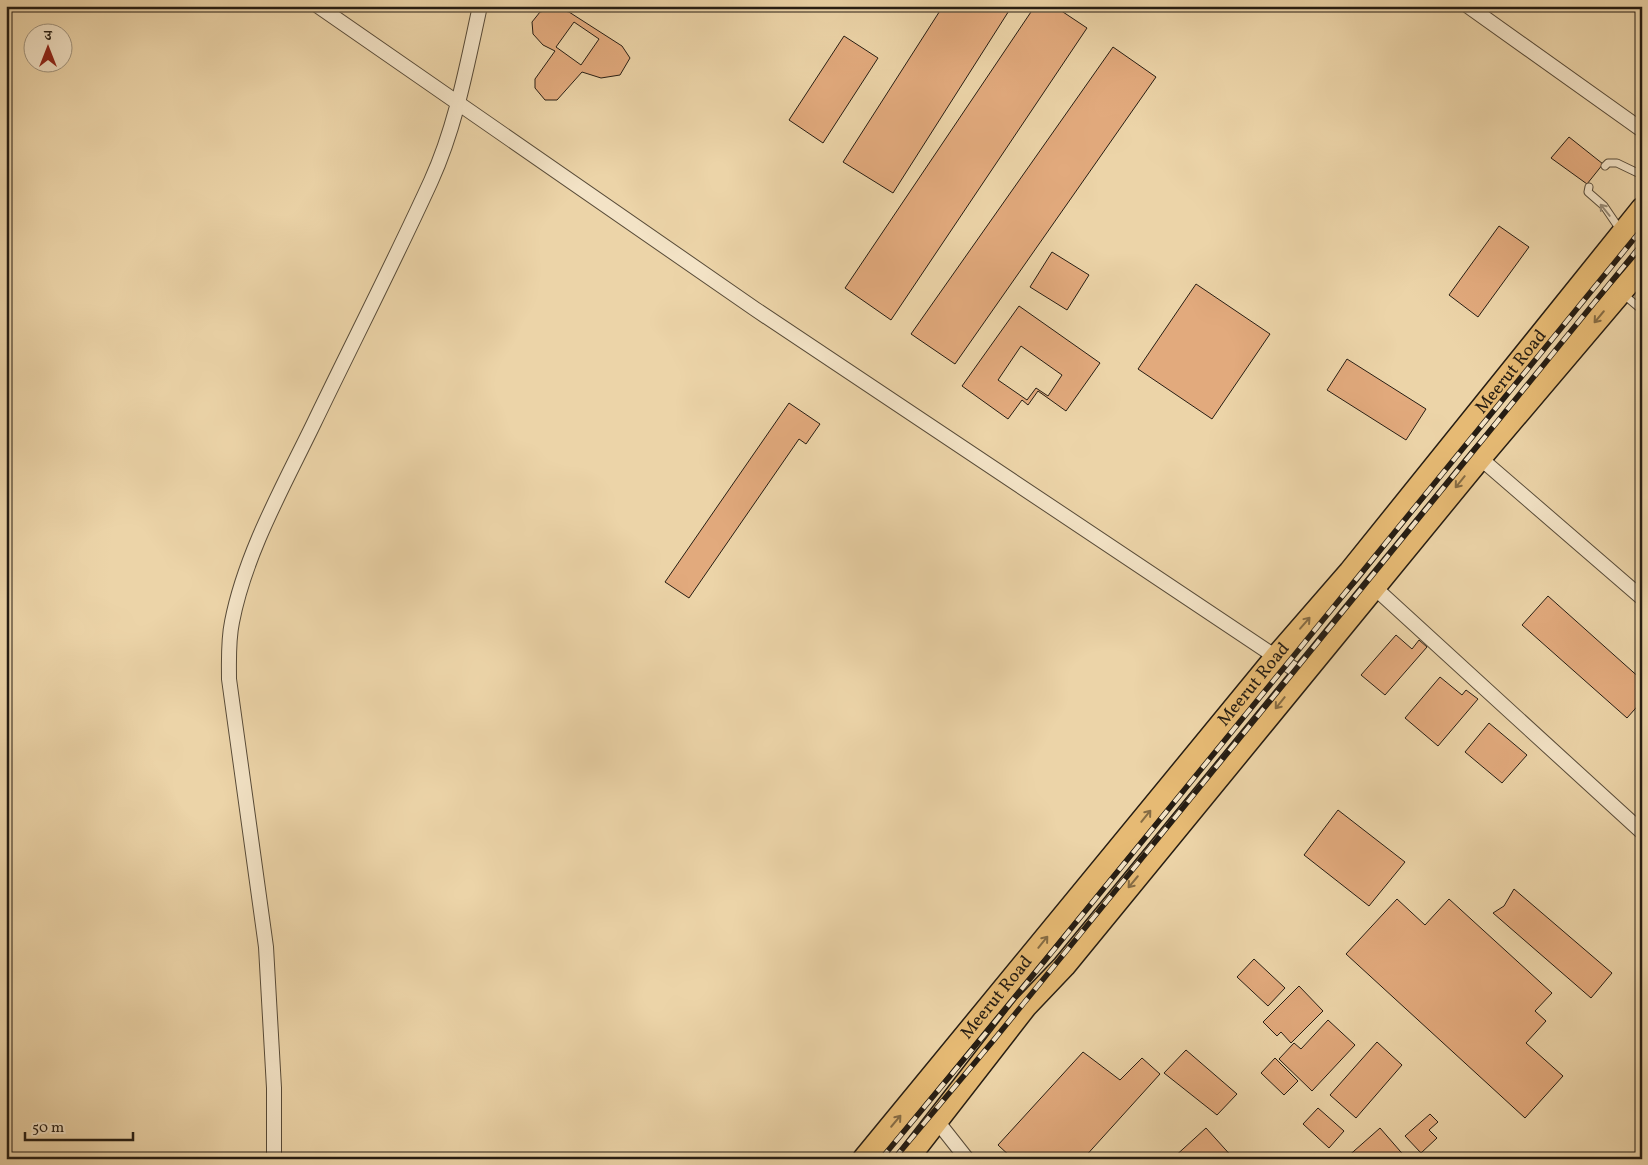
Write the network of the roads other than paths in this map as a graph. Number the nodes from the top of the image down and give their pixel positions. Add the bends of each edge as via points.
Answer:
1 (318, 6) edge
2 (480, 6) edge
3 (1468, 6) edge
4 (458, 105) junction
5 (1642, 130) edge
6 (1606, 166) dead end
7 (1642, 175) edge
8 (1589, 187) dead end
9 (1642, 209) edge
10 (1622, 234) junction
11 (1642, 267) edge
12 (1621, 292) junction
13 (1642, 310) edge
14 (1550, 323) junction
15 (1576, 344) junction
16 (1480, 458) junction
17 (1374, 588) junction
18 (1642, 598) edge
19 (1277, 656) junction
20 (1303, 675) junction
21 (1642, 832) edge
22 (938, 1121) junction
23 (274, 1159) edge
24 (864, 1159) edge
25 (907, 1159) edge
26 (967, 1159) edge

1 - 4 street
2 - 4 street
3 - 5 street
4 - 19 street via 755,309
4 - 23 street via 432,180 255,550 232,623 229,679 266,947 274,1088
6 - 7 lane via 1617,163
10 -> 8 lane via 1604,206 1588,192
9 - 10 highway, Meerut Road
10 - 14 highway, Meerut Road
11 - 12 highway, Meerut Road
12 - 13 lane
12 -> 15 highway, Meerut Road
14 - 15 highway
19 -> 14 highway, Meerut Road via 1350,572
15 - 16 highway, Meerut Road
16 -> 17 highway, Meerut Road
16 - 18 street
17 - 20 highway, Meerut Road
17 - 21 street
19 - 20 street
24 -> 19 highway, Meerut Road
20 -> 22 highway, Meerut Road via 1064,966 1025,1007
22 - 25 highway, Meerut Road
22 - 26 street

